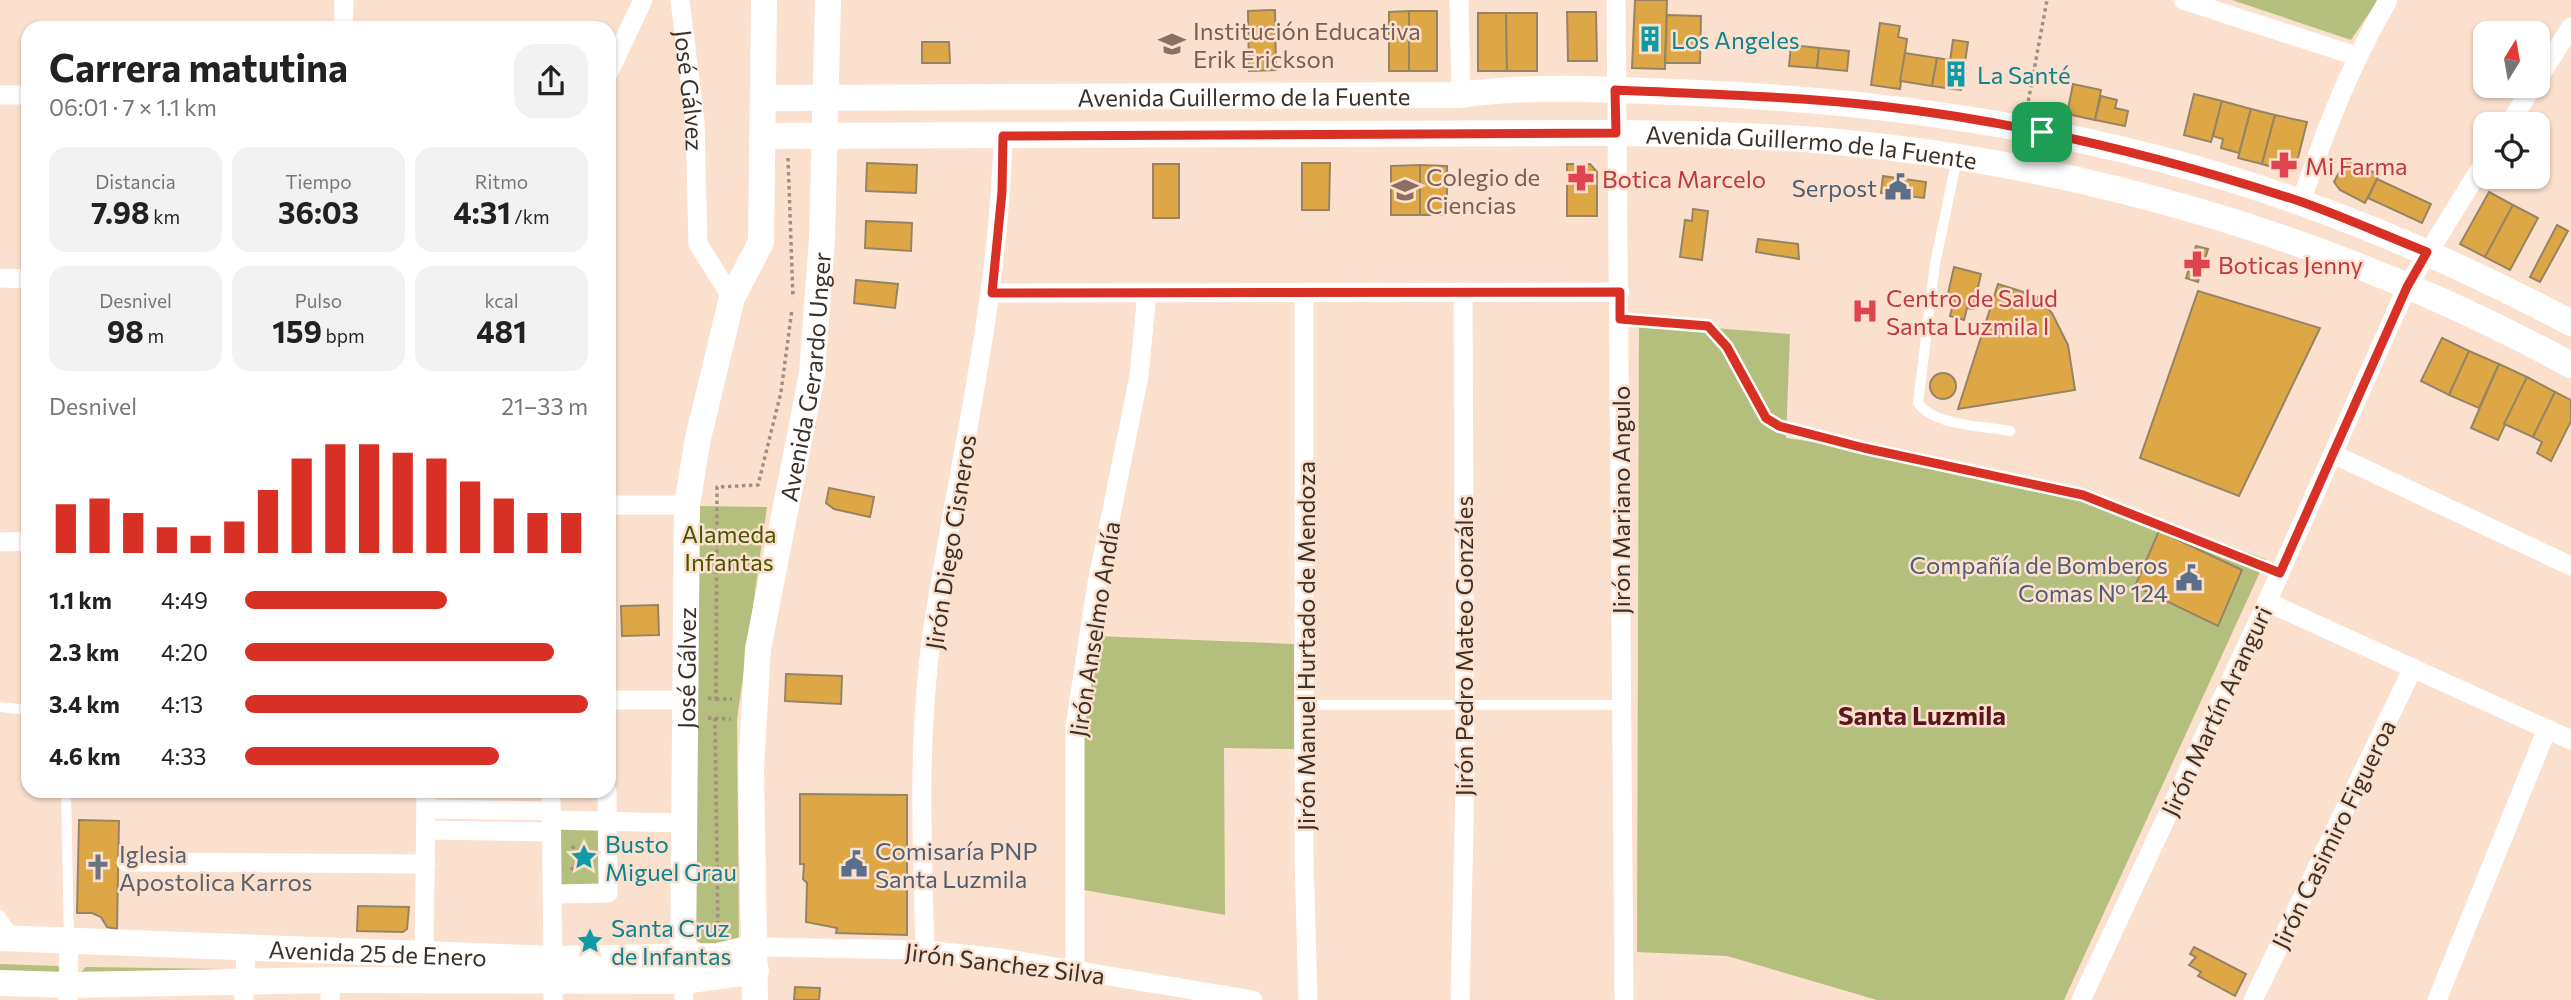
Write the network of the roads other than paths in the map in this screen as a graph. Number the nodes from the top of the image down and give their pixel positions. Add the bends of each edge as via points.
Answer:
1 (344, 0) edge
2 (643, 0) edge
3 (679, 0) edge
4 (697, 0) edge
5 (764, 0) edge
6 (828, 0) edge
7 (1459, 0) edge
8 (1616, 0) edge
9 (2183, 0) edge
10 (2388, 0) edge
11 (342, 21) edge
12 (2571, 27) edge
13 (2356, 56) junction
14 (616, 57) edge
15 (2550, 60) edge
16 (1615, 90) junction
17 (1461, 94) junction
18 (0, 95) edge
19 (21, 95) edge
20 (827, 97) junction
21 (763, 98) junction
22 (1616, 133) junction
23 (826, 135) junction
24 (762, 136) junction
25 (1003, 136) junction
26 (1957, 158) junction
27 (2473, 180) edge
28 (2301, 202) junction
29 (2427, 252) junction
30 (0, 278) edge
31 (21, 279) edge
32 (2407, 287) junction
33 (1304, 292) junction
34 (1463, 292) junction
35 (1620, 292) junction
36 (992, 293) junction
37 (1147, 293) junction
38 (732, 298) junction
39 (1620, 319) junction
40 (2570, 321) edge
41 (2571, 365) edge
42 (2010, 431) dead end
43 (2333, 454) junction
44 (616, 505) edge
45 (687, 505) junction
46 (21, 541) edge
47 (0, 542) edge
48 (2571, 566) edge
49 (2280, 573) junction
50 (2267, 602) junction
51 (2413, 668) junction
52 (616, 700) edge
53 (1464, 704) junction
54 (694, 705) junction
55 (1304, 705) junction
56 (1620, 705) junction
57 (0, 707) edge
58 (21, 709) edge
59 (2547, 729) junction
60 (2571, 740) edge
61 (66, 798) edge
62 (551, 798) edge
63 (607, 798) edge
64 (426, 800) edge
65 (500, 801) edge
66 (551, 821) junction
67 (607, 821) junction
68 (684, 823) junction
69 (426, 830) junction
70 (126, 862) dead end
71 (426, 864) junction
72 (552, 894) junction
73 (0, 915) edge
74 (8, 938) edge
75 (69, 940) junction
76 (246, 949) junction
77 (925, 950) junction
78 (425, 952) junction
79 (756, 959) junction
80 (1075, 968) junction
81 (683, 979) edge
82 (553, 980) edge
83 (0, 983) edge
84 (439, 988) edge
85 (244, 990) edge
86 (330, 990) edge
87 (68, 993) edge
88 (1195, 995) edge
89 (755, 1000) edge
90 (1253, 1000) edge
91 (1308, 1000) edge
92 (1460, 1000) edge
93 (1625, 1000) edge
94 (2081, 1000) edge
95 (2253, 1000) edge
96 (2437, 1000) edge

1 - 11 street
2 - 14 street
3 - 4 street
3 - 38 street, José Gálvez via 695,121 698,244
5 - 21 main road
6 - 20 main road, Avenida Gerardo Unger
7 - 17 street
8 - 16 street, Jirón Mariano Angulo
9 - 13 street
10 - 13 street
12 - 15 street
13 - 28 street
16 - 17 main road, Avenida Guillermo de la Fuente
16 - 22 street, Jirón Mariano Angulo
16 - 28 main road, Avenida Guillermo de la Fuente via 1882,106 2024,129 2135,154
17 - 20 main road, Avenida Guillermo de la Fuente
18 - 19 street
20 - 21 main road, Avenida Guillermo de la Fuente
20 - 23 main road, Avenida Gerardo Unger
21 - 24 main road
22 - 25 main road, Avenida Guillermo de la Fuente
22 - 26 main road, Avenida Guillermo de la Fuente via 1829,141
22 - 35 street, Jirón Mariano Angulo
23 - 24 main road, Avenida Guillermo de la Fuente
23 - 25 main road, Avenida Guillermo de la Fuente
23 - 79 main road, Avenida Gerardo Unger via 812,374 758,649 751,769
24 - 38 main road, José Gálvez via 761,242
25 - 36 street, Jirón Diego Cisneros
26 - 32 main road, Avenida Guillermo de la Fuente via 2186,208
26 - 42 lane via 1935,264 1918,403 1939,418
27 - 29 street, Jirón Martín Aranguri
28 - 29 main road, Avenida Guillermo de la Fuente
29 - 32 street, Jirón Martín Aranguri
29 - 40 main road, Avenida Guillermo de la Fuente
30 - 31 street
32 - 41 main road, Avenida Guillermo de la Fuente
32 - 43 street, Jirón Martín Aranguri
33 - 34 street
33 - 37 street
33 - 55 street, Jirón Manuel Hurtado de Mendoza
34 - 35 street
34 - 53 street, Jirón Pedro Mateo Gonzáles
35 - 39 street, Jirón Mariano Angulo
36 - 37 street
36 - 77 street, Jirón Diego Cisneros via 933,629 921,760
37 - 80 street, Jirón Anselmo Andía via 1139,376 1096,589 1075,727
38 - 45 main road, José Gálvez
39 - 49 lane via 1708,326 1727,347 1766,418 1779,426 2083,495
39 - 56 street, Jirón Mariano Angulo
43 - 48 street
43 - 49 street, Jirón Martín Aranguri
44 - 45 street
45 - 54 main road, José Gálvez
46 - 47 street
49 - 50 street, Jirón Martín Aranguri
50 - 51 street
50 - 94 street, Jirón Martín Aranguri
51 - 59 street
51 - 95 street, Jirón Casimiro Figueroa
52 - 54 street
53 - 55 lane
53 - 56 lane
53 - 92 street, Jirón Pedro Mateo Gonzáles
54 - 68 main road, José Gálvez
55 - 91 street, Jirón Manuel Hurtado de Mendoza
56 - 93 street, Jirón Mariano Angulo
57 - 58 lane
59 - 60 street
59 - 96 street
61 - 75 lane
62 - 66 street
63 - 67 street
64 - 65 street
64 - 69 street
65 - 66 street
66 - 67 street
66 - 69 street
66 - 72 street
67 - 68 street
67 - 72 street via 608,893
68 - 81 main road, José Gálvez
69 - 71 street
70 - 71 street
71 - 78 street
72 - 82 street
73 - 74 lane
74 - 75 main road, Avenida 25 de Enero
75 - 76 main road, Avenida 25 de Enero
75 - 87 street
76 - 78 main road, Avenida 25 de Enero
76 - 85 street
77 - 79 street, Jirón Sanchez Silva
77 - 80 street, Jirón Sanchez Silva
78 - 82 main road, Avenida 25 de Enero
78 - 84 street
79 - 81 main road, Avenida 25 de Enero
79 - 81 main road, Avenida 25 de Enero via 718,956
79 - 89 main road, Avenida Gerardo Unger
80 - 88 street, Jirón Sanchez Silva
81 - 82 main road, Avenida 25 de Enero
82 - 84 main road, Avenida 25 de Enero
83 - 87 main road, Avenida 25 de Enero
84 - 86 main road, Avenida 25 de Enero
85 - 86 main road, Avenida 25 de Enero
85 - 87 main road, Avenida 25 de Enero
88 - 90 street, Jirón Sanchez Silva

